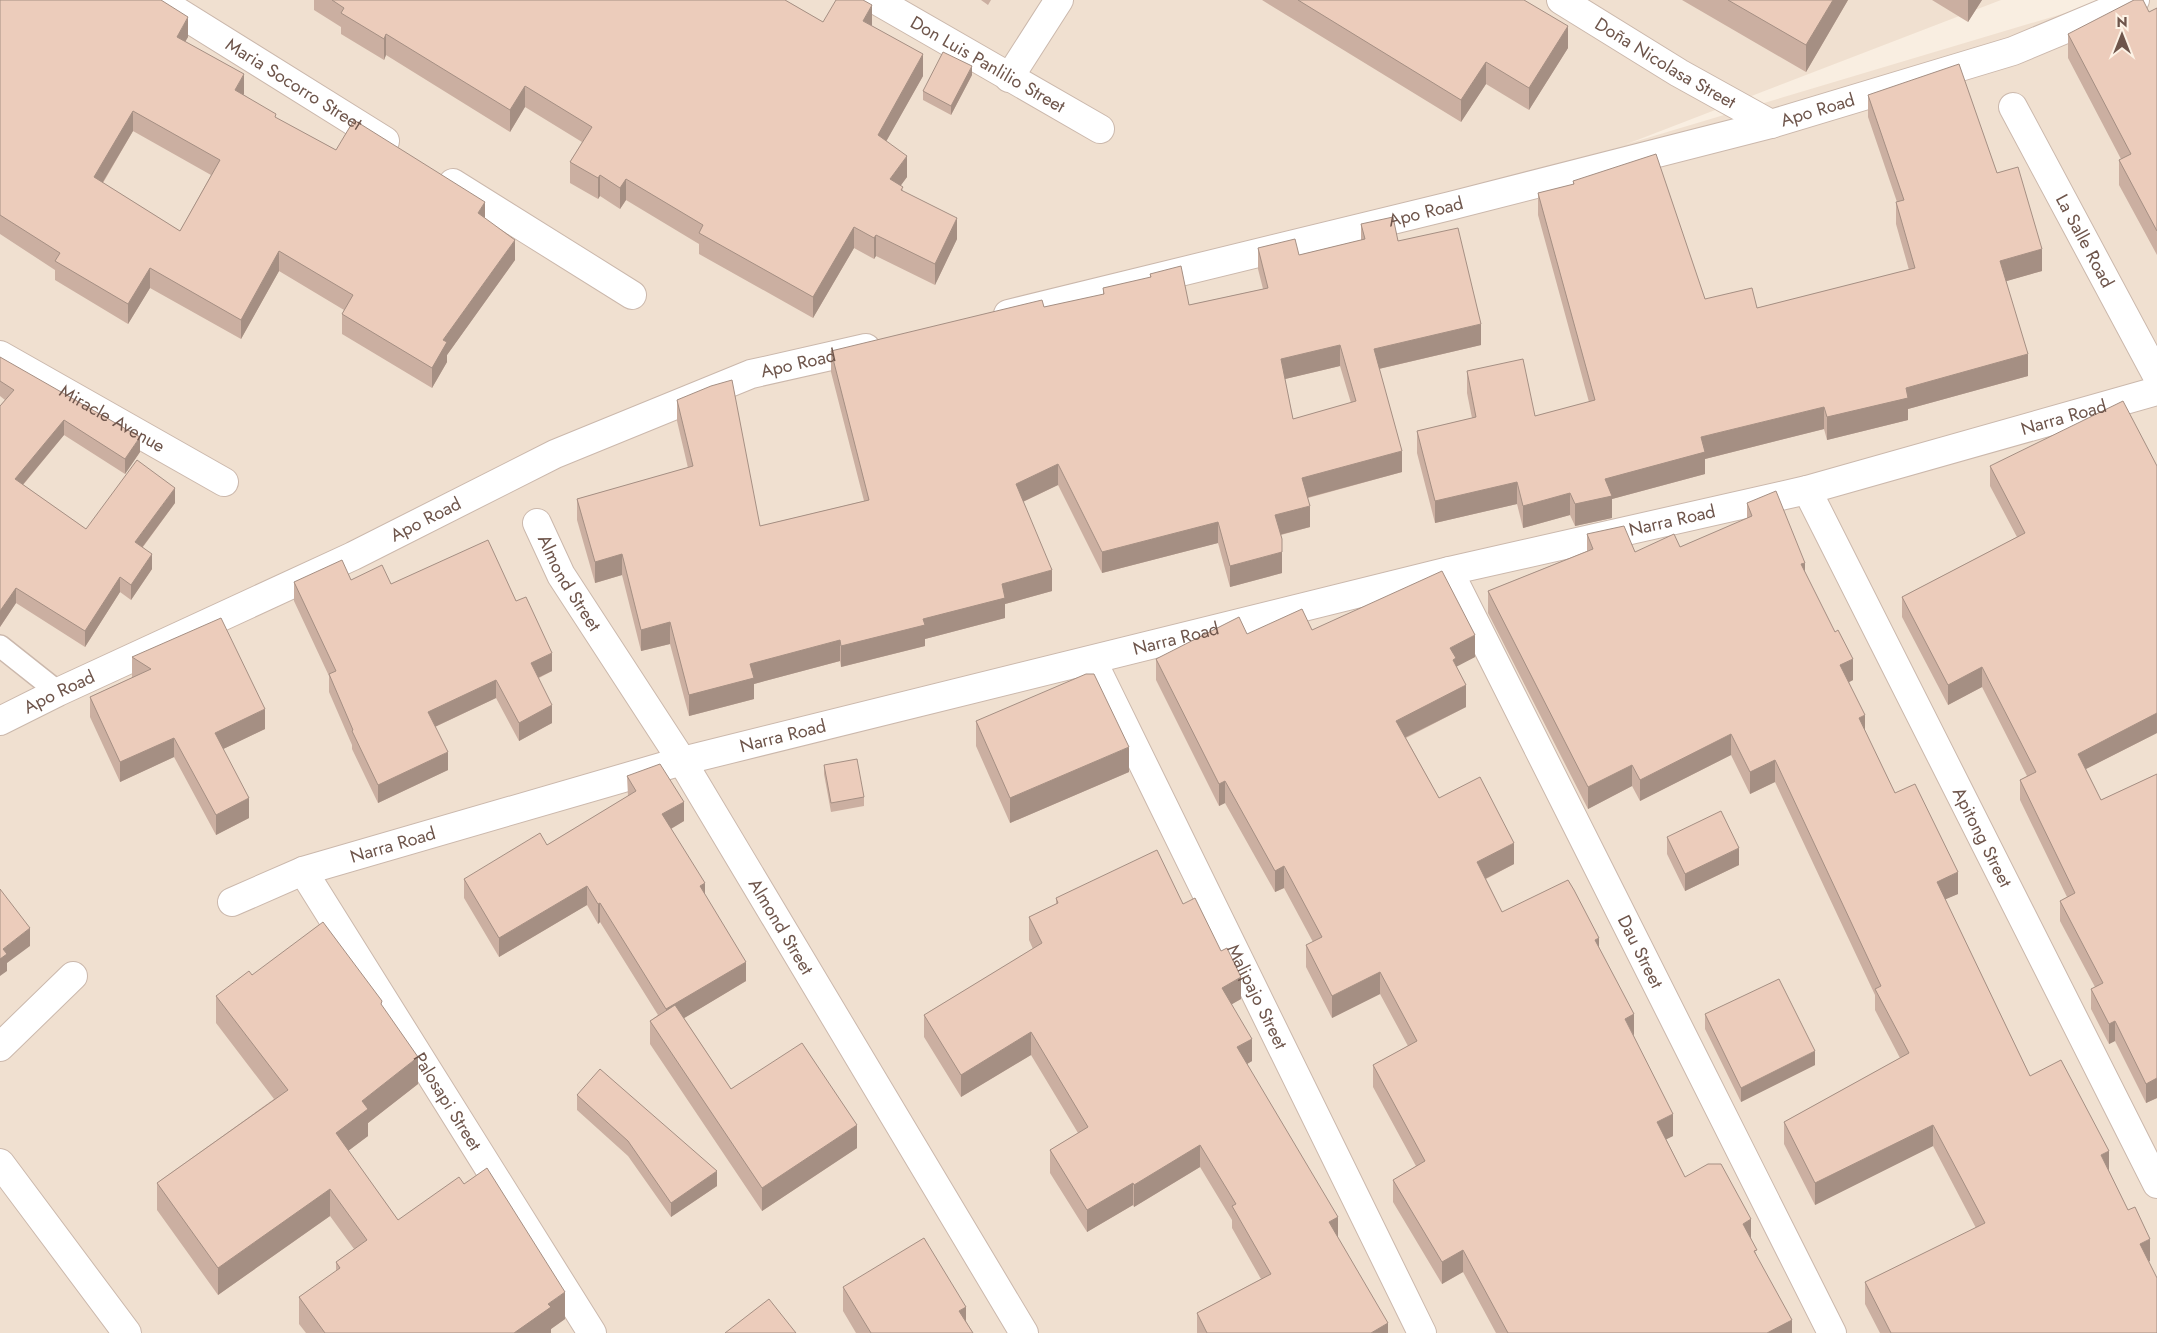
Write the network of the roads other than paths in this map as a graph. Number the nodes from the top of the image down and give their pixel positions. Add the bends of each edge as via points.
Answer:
1 (158, 0) edge
2 (876, 0) edge
3 (1059, 0) edge
4 (1561, 0) edge
5 (2135, 0) edge
6 (1009, 78) junction
7 (2012, 107) dead end
8 (1771, 124) junction
9 (1100, 129) dead end
10 (404, 153) edge
11 (429, 168) edge
12 (632, 295) dead end
13 (979, 321) edge
14 (893, 342) edge
15 (0, 355) edge
16 (2157, 376) edge
17 (2157, 392) edge
18 (224, 482) dead end
19 (1807, 490) junction
20 (537, 523) dead end
21 (1449, 571) junction
22 (0, 646) edge
23 (1092, 660) junction
24 (58, 692) junction
25 (0, 721) edge
26 (682, 761) junction
27 (303, 871) junction
28 (232, 902) dead end
29 (73, 976) dead end
30 (0, 1047) edge
31 (0, 1162) edge
32 (2157, 1184) edge
33 (118, 1327) edge
34 (592, 1333) edge
35 (1024, 1333) edge
36 (1422, 1333) edge
37 (1832, 1333) edge

1 - 10 street, Maria Socorro Street
2 - 6 street, Don Luis Panlilio Street
3 - 6 street
4 - 8 street, Doña Nicolasa Street
5 - 8 street, Apo Road via 2013,51
6 - 9 street, Don Luis Panlilio Street
7 - 16 street, La Salle Road
8 - 13 street, Apo Road
11 - 12 street
14 - 24 street, Apo Road via 751,374 657,410 555,454 353,556
15 - 18 street, Miracle Avenue
17 - 19 street, Narra Road
19 - 21 street, Narra Road
19 - 32 street, Apitong Street
20 - 26 street, Almond Street via 561,575
21 - 23 street, Narra Road
21 - 37 street, Dau Street
22 - 24 lane
23 - 26 street, Narra Road
23 - 36 street, Malipajo Street
24 - 25 street, Apo Road
26 - 27 street, Narra Road
26 - 35 street, Almond Street
27 - 28 street, Narra Road
27 - 34 street, Palosapi Street
29 - 30 street
31 - 33 street

